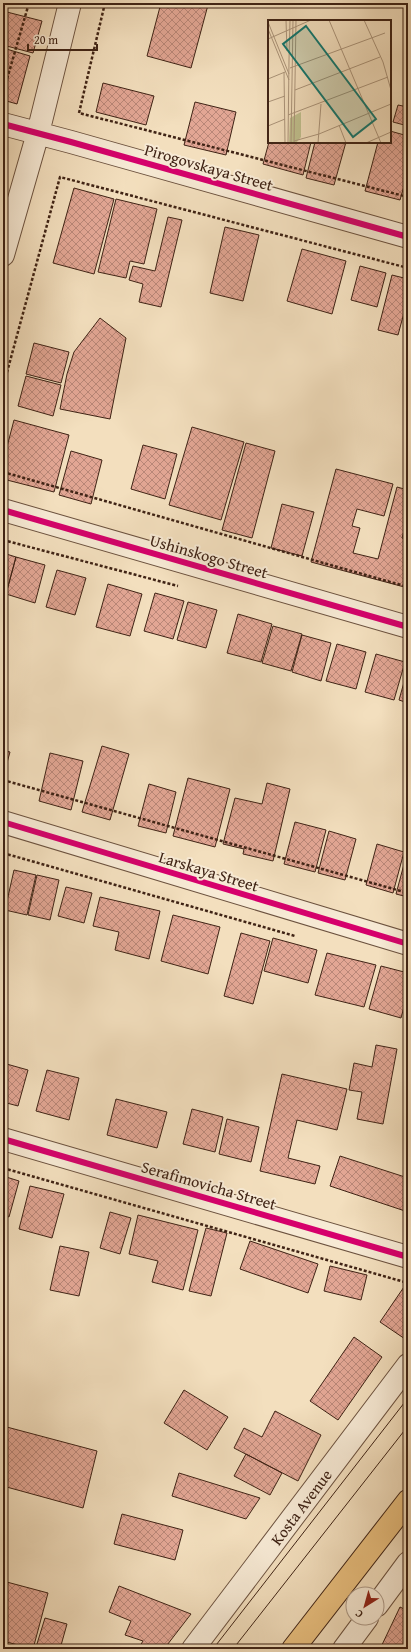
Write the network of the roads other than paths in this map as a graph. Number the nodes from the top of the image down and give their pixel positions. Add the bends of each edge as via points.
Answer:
1 (70, 3) edge
2 (3, 124) edge
3 (38, 133) junction
4 (408, 237) edge
5 (3, 255) edge
6 (3, 510) edge
7 (408, 627) edge
8 (3, 822) edge
9 (408, 944) edge
10 (3, 1139) edge
11 (408, 1257) edge
12 (408, 1365) edge
13 (408, 1501) edge
14 (408, 1563) edge
15 (385, 1594) edge
16 (361, 1626) edge
17 (193, 1649) edge
18 (293, 1649) edge
19 (344, 1649) edge

1 - 3 street
2 - 3 street, Pirogovskaya Street
3 - 4 street, Pirogovskaya Street
3 - 5 street
6 - 7 street, Ushinskogo Street
8 - 9 street, Larskaya Street
10 - 11 street, Serafimovicha Street
12 - 17 street, Kosta Avenue
13 - 18 main road
14 - 15 street
16 - 19 street

